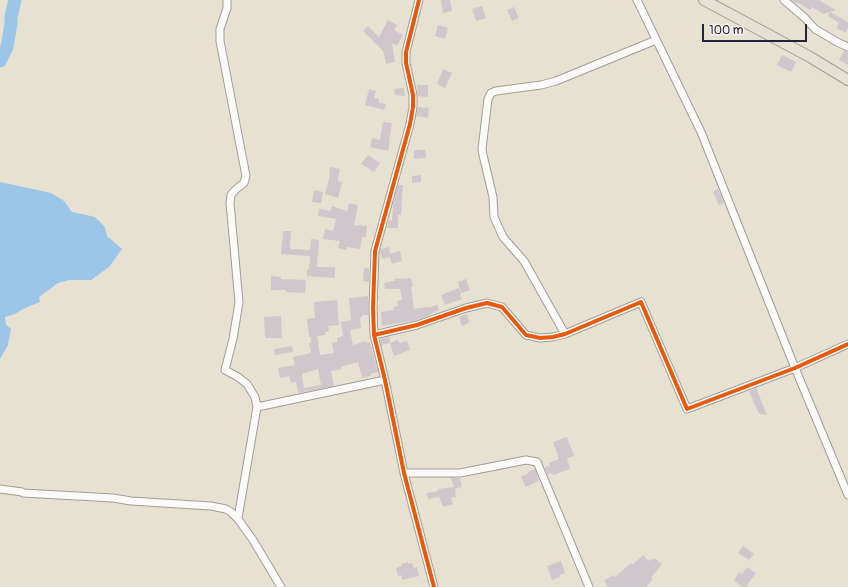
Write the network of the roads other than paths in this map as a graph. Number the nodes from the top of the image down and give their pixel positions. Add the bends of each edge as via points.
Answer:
1 (227, 0) edge
2 (418, 0) edge
3 (637, 0) edge
4 (704, 0) edge
5 (784, 0) edge
6 (656, 40) junction
7 (848, 47) edge
8 (848, 80) edge
9 (564, 334) junction
10 (374, 335) junction
11 (848, 344) edge
12 (795, 368) junction
13 (385, 380) junction
14 (257, 407) junction
15 (404, 473) junction
16 (0, 489) edge
17 (848, 495) edge
18 (238, 518) junction
19 (281, 587) edge
20 (434, 587) edge
21 (589, 587) edge

1 - 14 street via 220,29 220,41 246,176 244,183 231,194 230,203 239,302 225,370 247,384
2 - 10 street via 406,52 413,107 376,251
3 - 6 street
4 - 8 highway
5 - 7 street via 815,28
6 - 9 street via 556,81 496,91 491,93 488,99 482,149 493,197 494,217 504,238 524,261
6 - 12 street via 701,132
9 - 10 street via 540,338 526,335 502,307 487,303 417,325
9 - 12 street via 642,302 687,408
10 - 13 street
11 - 12 street
12 - 17 street
13 - 14 street
13 - 15 street
14 - 18 street
15 - 20 street
15 - 21 street via 460,473 526,460 537,462
16 - 18 street via 23,493 211,506 226,509
18 - 19 street

